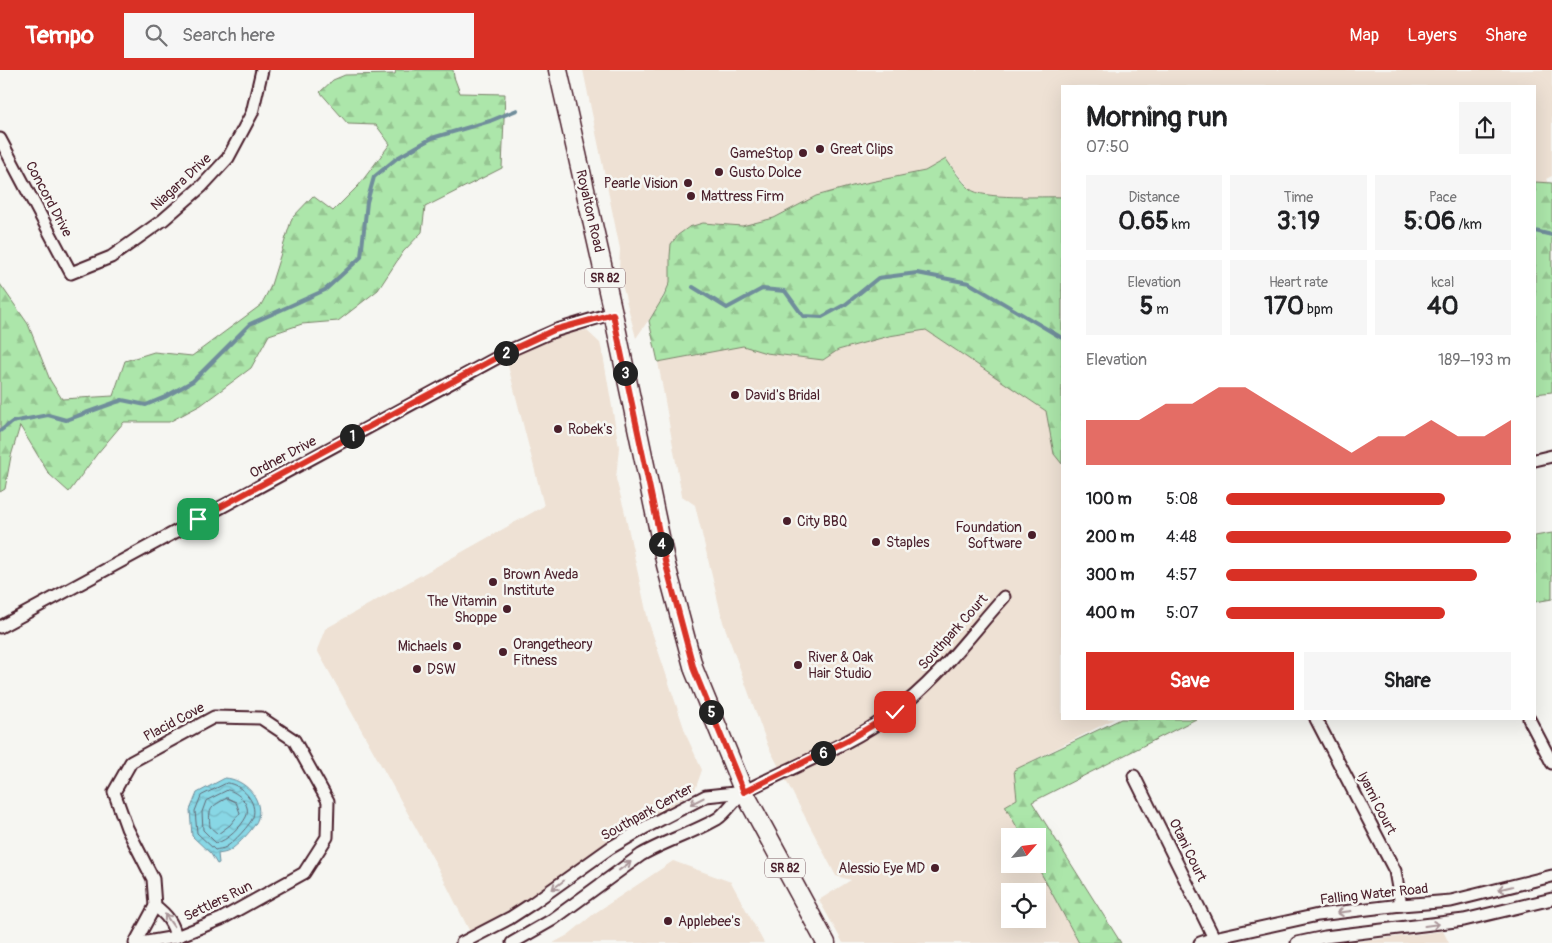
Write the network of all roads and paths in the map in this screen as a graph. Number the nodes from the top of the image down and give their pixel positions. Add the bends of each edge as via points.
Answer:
1 (262, 70) edge
2 (558, 70) edge
3 (0, 139) edge
4 (71, 273) joint
5 (613, 314) junction
6 (1552, 456) edge
7 (1536, 460) edge
8 (1004, 597) dead end
9 (0, 627) edge
10 (1317, 720) edge
11 (1530, 720) edge
12 (1552, 763) edge
13 (1134, 776) dead end
14 (744, 792) junction
15 (304, 873) joint
16 (1552, 876) edge
17 (1552, 899) edge
18 (1401, 905) junction
19 (155, 906) junction
20 (176, 937) junction
21 (1214, 938) junction
22 (135, 943) edge
23 (141, 943) edge
24 (462, 943) edge
25 (512, 943) edge
26 (826, 943) edge
27 (1200, 943) edge
28 (1297, 943) edge

1 - 4 street, Niagara Drive via 252,113 228,158 202,186 163,220 111,257
2 - 5 main road, Royalton Road / SR 82
3 - 4 street, Concord Drive
5 - 9 street, Ordner Drive via 554,330 513,349
5 - 14 main road, Royalton Road / SR 82 via 666,565 694,670
6 - 7 street
8 - 14 street, Southpark Court via 939,671 895,712 848,740
10 - 18 street, Iyami Court via 1396,871
11 - 12 street
13 - 21 street, Otani Court
14 -> 24 street, Southpark Center via 706,796 646,827 610,848 520,912
25 -> 14 street via 552,920 641,855 718,818
14 - 26 main road, Royalton Road / SR 82
15 - 19 street, Placid Cove via 327,838 328,801 294,740 261,718 214,717 131,762 114,792 127,828 153,879
15 - 20 street, Settlers Run via 220,919
16 -> 18 street, Falling Water Road via 1451,901
28 -> 17 street via 1464,920
18 -> 21 street, Falling Water Road via 1318,915
20 -> 19 street via 170,919
19 - 22 street
20 - 23 street, Settlers Run
21 - 27 street, Falling Water Road

